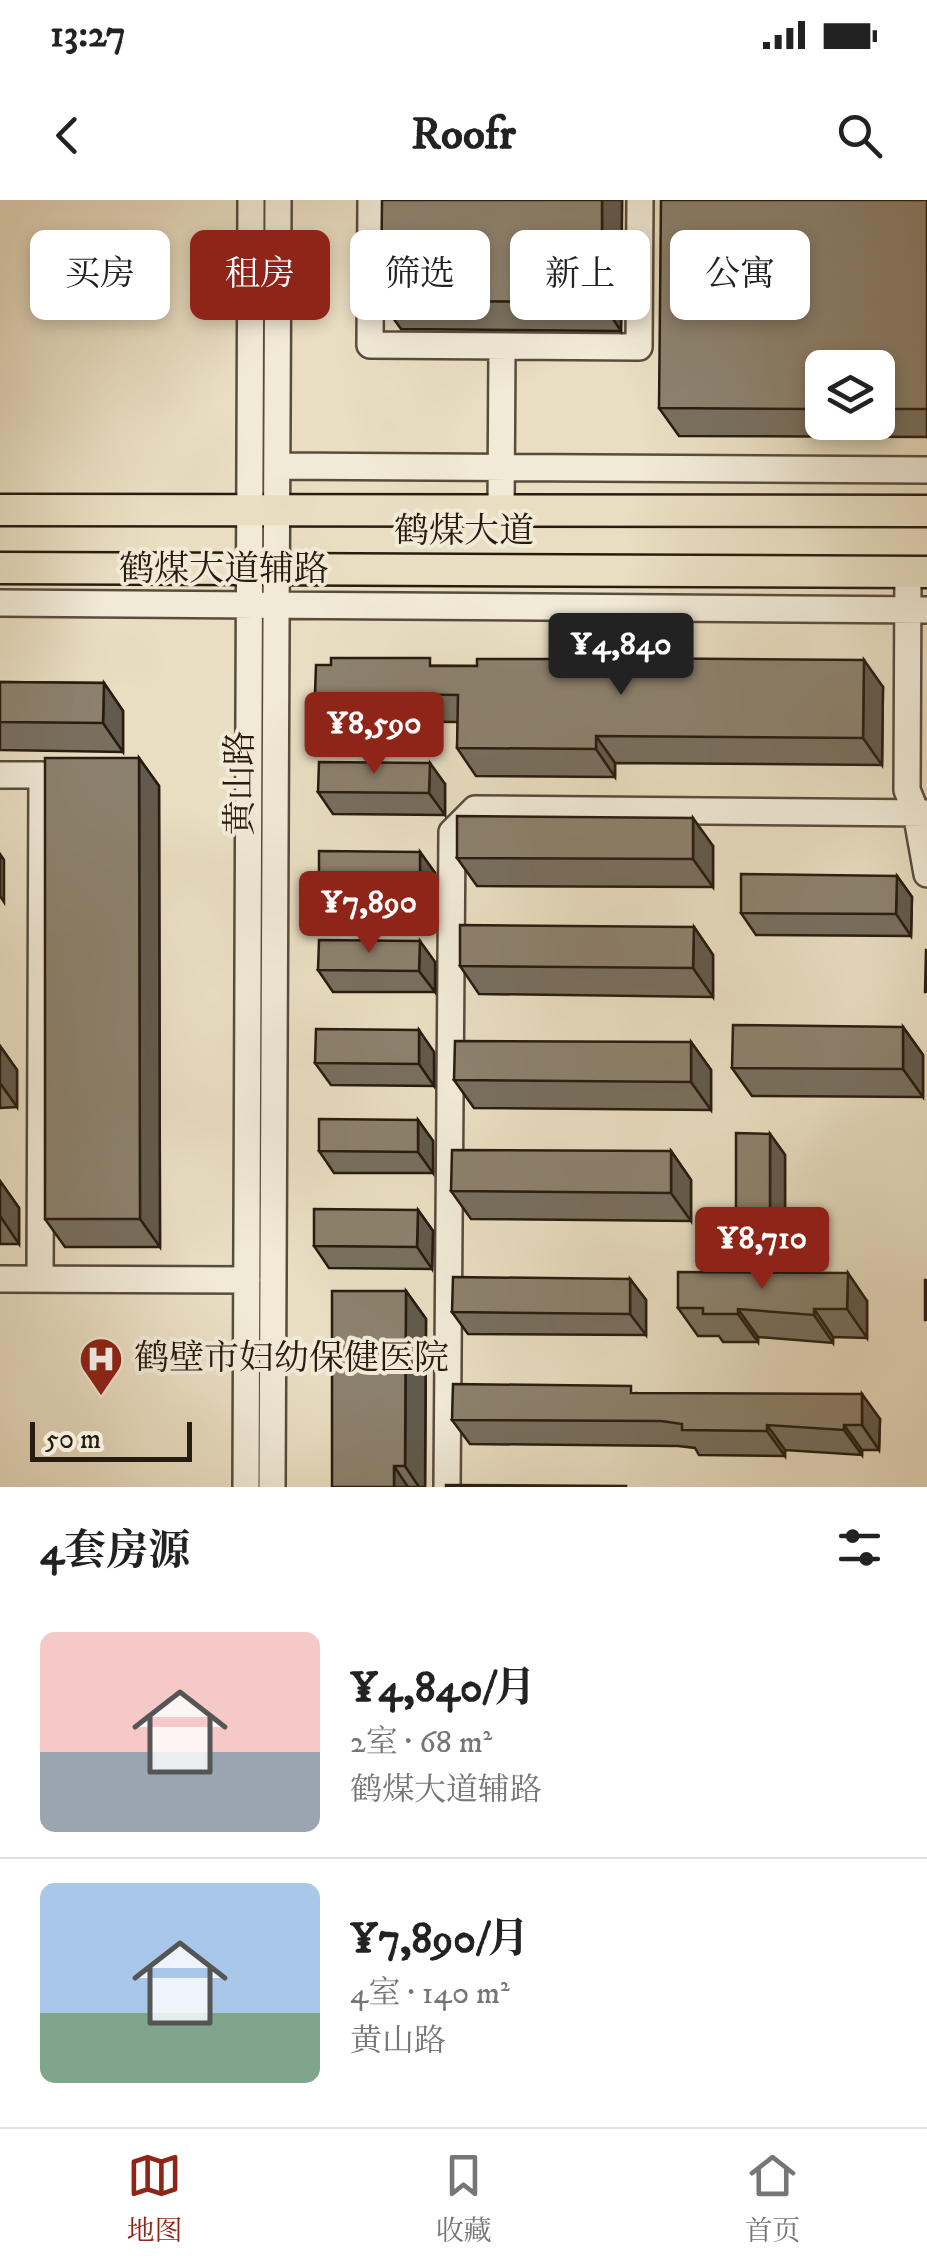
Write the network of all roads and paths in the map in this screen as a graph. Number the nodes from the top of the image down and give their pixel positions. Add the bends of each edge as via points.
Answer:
1 (251, 200) edge
2 (278, 200) edge
3 (371, 200) edge
4 (640, 200) edge
5 (502, 346) junction
6 (277, 466) junction
7 (501, 468) junction
8 (927, 470) edge
9 (0, 510) edge
10 (263, 510) junction
11 (501, 511) junction
12 (927, 512) edge
13 (0, 568) edge
14 (263, 569) junction
15 (918, 572) edge
16 (0, 603) edge
17 (250, 605) junction
18 (276, 605) junction
19 (917, 610) edge
20 (0, 775) edge
21 (921, 812) edge
22 (927, 874) edge
23 (0, 1279) edge
24 (40, 1279) junction
25 (246, 1280) junction
26 (246, 1487) edge
27 (272, 1487) edge
28 (447, 1487) edge

1 - 10 street, 黄山路
2 - 6 street, 黄山路
3 - 5 street via 370,345
4 - 5 street via 639,347
5 - 7 street
6 - 7 street
6 - 10 street, 黄山路
7 - 8 street
7 - 11 street
9 - 10 main road, 鹤煤大道
10 - 11 main road, 鹤煤大道
10 - 14 street, 黄山路
11 - 12 main road, 鹤煤大道
13 - 14 main road, 鹤煤大道
14 - 15 main road, 鹤煤大道
14 - 17 street, 黄山路
14 - 18 street, 黄山路
15 - 19 street
16 - 17 street, 鹤煤大道辅路
17 - 18 street, 鹤煤大道辅路
17 - 25 street, 黄山路
18 - 19 street, 鹤煤大道辅路
18 - 27 street, 黄山路
19 - 21 street via 907,790
20 - 24 street via 42,775
21 - 22 street
21 - 28 street via 475,809 452,832
23 - 24 street
24 - 25 street
25 - 26 street, 黄山路

